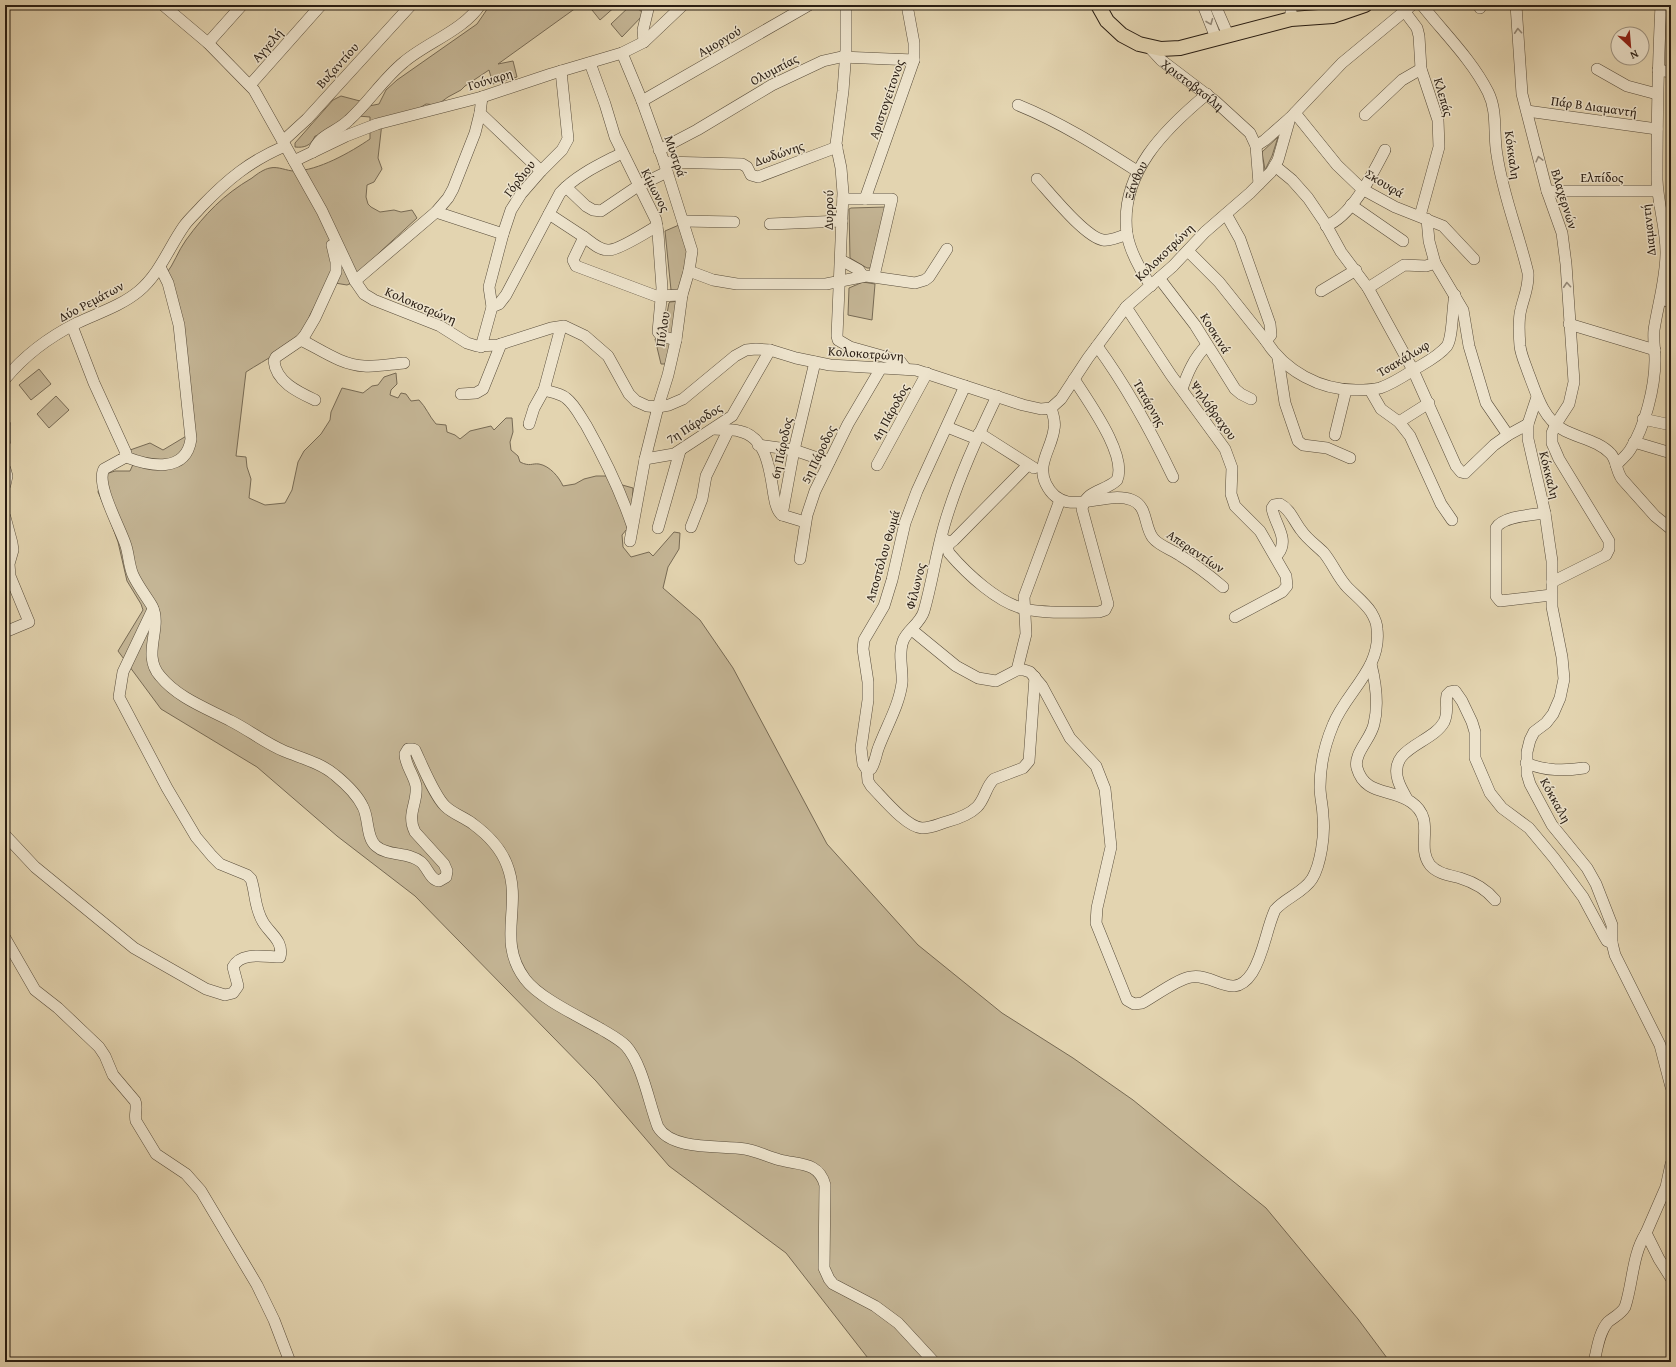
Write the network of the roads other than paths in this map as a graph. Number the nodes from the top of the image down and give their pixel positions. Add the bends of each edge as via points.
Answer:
1 (163, 5) edge
2 (242, 5) edge
3 (320, 5) edge
4 (411, 5) edge
5 (480, 5) edge
6 (683, 5) edge
7 (809, 5) edge
8 (846, 5) edge
9 (907, 5) edge
10 (1098, 5) edge
11 (1203, 5) edge
12 (1215, 5) edge
13 (1365, 5) edge
14 (1422, 5) edge
15 (1516, 5) edge
16 (1660, 5) edge
17 (649, 6) edge
18 (1408, 8) edge
19 (1291, 12) edge
20 (663, 24) junction
21 (1222, 37) junction
22 (644, 42) junction
23 (208, 43) junction
24 (1149, 47) junction
25 (622, 53) junction
26 (845, 58) junction
27 (914, 60) junction
28 (590, 63) junction
29 (1422, 69) junction
30 (1596, 69) dead end
31 (1658, 70) junction
32 (561, 71) junction
33 (1671, 72) edge
34 (250, 85) junction
35 (1207, 94) junction
36 (1657, 94) junction
37 (482, 96) junction
38 (642, 101) junction
39 (1018, 105) dead end
40 (1527, 111) junction
41 (480, 113) junction
42 (1293, 115) junction
43 (1365, 115) dead end
44 (1657, 129) junction
45 (284, 143) junction
46 (1256, 146) junction
47 (837, 147) junction
48 (659, 150) junction
49 (1385, 150) dead end
50 (313, 152) junction
51 (622, 153) junction
52 (294, 161) junction
53 (1275, 166) junction
54 (666, 167) junction
55 (541, 170) junction
56 (1137, 171) junction
57 (1037, 178) dead end
58 (1259, 184) junction
59 (638, 186) junction
60 (566, 187) junction
61 (1362, 189) junction
62 (1547, 191) junction
63 (1657, 191) junction
64 (842, 199) junction
65 (865, 199) junction
66 (315, 200) junction
67 (1351, 205) junction
68 (436, 212) junction
69 (549, 214) junction
70 (1226, 214) junction
71 (1424, 218) junction
72 (683, 221) junction
73 (842, 221) junction
74 (734, 222) dead end
75 (770, 224) dead end
76 (657, 226) junction
77 (1326, 226) junction
78 (503, 234) junction
79 (1127, 234) junction
80 (584, 237) junction
81 (1402, 241) dead end
82 (947, 249) dead end
83 (1188, 251) junction
84 (1474, 259) dead end
85 (841, 260) junction
86 (1668, 261) edge
87 (1435, 263) junction
88 (160, 267) junction
89 (1356, 270) junction
90 (689, 271) junction
91 (863, 276) junction
92 (874, 276) junction
93 (1159, 278) junction
94 (355, 280) junction
95 (840, 280) junction
96 (1151, 286) junction
97 (1368, 288) junction
98 (1321, 291) dead end
99 (682, 295) junction
100 (1455, 295) junction
101 (662, 296) junction
102 (1666, 301) edge
103 (492, 307) junction
104 (1126, 307) junction
105 (1569, 324) junction
106 (72, 326) junction
107 (561, 326) junction
108 (301, 340) junction
109 (676, 340) junction
110 (1266, 341) junction
111 (501, 344) junction
112 (1207, 345) junction
113 (1097, 346) junction
114 (481, 347) junction
115 (770, 350) junction
116 (1655, 350) junction
117 (1278, 358) junction
118 (815, 362) junction
119 (404, 363) dead end
120 (880, 368) junction
121 (906, 369) junction
122 (1413, 370) junction
123 (927, 374) junction
124 (5, 379) edge
125 (1074, 379) junction
126 (965, 386) junction
127 (1182, 389) junction
128 (544, 390) junction
129 (1346, 390) junction
130 (1370, 390) junction
131 (461, 394) dead end
132 (997, 396) junction
133 (1537, 397) junction
134 (1251, 398) dead end
135 (316, 400) dead end
136 (1429, 403) junction
137 (658, 407) junction
138 (1051, 408) junction
139 (1643, 419) junction
140 (1399, 422) junction
141 (529, 424) dead end
142 (1528, 424) junction
143 (1556, 424) junction
144 (5, 425) edge
145 (1671, 425) edge
146 (947, 427) junction
147 (714, 429) junction
148 (728, 430) junction
149 (1335, 435) dead end
150 (1508, 435) junction
151 (978, 436) junction
152 (5, 441) edge
153 (1634, 442) junction
154 (758, 444) junction
155 (794, 450) junction
156 (680, 451) junction
157 (1671, 453) edge
158 (126, 457) junction
159 (1350, 458) dead end
160 (645, 459) junction
161 (829, 462) junction
162 (877, 465) dead end
163 (1028, 465) junction
164 (1616, 466) junction
165 (5, 469) edge
166 (1043, 471) junction
167 (1173, 477) dead end
168 (5, 485) edge
169 (1060, 500) junction
170 (1084, 502) junction
171 (1545, 513) junction
172 (782, 516) junction
173 (5, 518) edge
174 (1452, 520) dead end
175 (806, 522) junction
176 (632, 526) junction
177 (691, 527) dead end
178 (658, 528) dead end
179 (1671, 529) edge
180 (946, 540) junction
181 (630, 541) dead end
182 (1274, 554) junction
183 (800, 559) dead end
184 (1552, 582) junction
185 (1223, 586) dead end
186 (1551, 595) junction
187 (153, 609) junction
188 (1024, 609) junction
189 (1235, 617) dead end
190 (912, 630) junction
191 (5, 632) edge
192 (1371, 664) junction
193 (1017, 670) junction
194 (1035, 676) junction
195 (1526, 763) junction
196 (865, 767) junction
197 (1584, 768) dead end
198 (1407, 799) junction
199 (5, 835) edge
200 (1495, 900) dead end
201 (5, 938) edge
202 (1612, 943) junction
203 (1671, 1087) edge
204 (1671, 1164) edge
205 (1646, 1233) junction
206 (1671, 1278) edge
207 (290, 1362) edge
208 (934, 1362) edge
209 (1594, 1362) edge

1 - 23 street, Κολοκοτρώνη
2 - 23 street
3 - 34 street, Αγγελή
4 - 45 street, Βυζαντίου
5 - 50 street via 468,19 404,61 350,120 319,140
6 - 20 street, Γούναρη
7 - 38 street, Αμοργού
8 - 26 street, Δυρρού
9 - 27 street, Αριστογείτονος
10 - 24 main road, Χριστοβασίλη via 1107,22 1118,32
11 -> 21 street
12 - 21 street
13 - 19 main road via 1333,16
14 - 133 street, Κόκκαλη via 1472,67 1492,101 1496,154 1528,273 1528,285 1520,315 1520,338 1522,354
40 -> 15 street, Βλαχερνών via 1522,88
16 - 31 street, Διαμαντή
17 - 20 street
17 - 22 street via 643,30
18 - 29 street, Κλεπάς via 1419,36
18 - 42 street, Κολοκοτρώνη via 1342,63
19 - 21 main road
20 - 22 street, Γούναρη
21 - 24 main road via 1180,48
22 - 25 street, Γούναρη
23 - 34 street, Κολοκοτρώνη
24 - 35 street, Χριστοβασίλη via 1168,66
25 - 28 street, Γούναρη
25 - 38 street, Μυστρά
26 - 27 street, Ολυμπίας
26 - 47 street, Δυρρού
26 - 48 street, Ολυμπίας via 823,61 801,70
27 - 65 street, Αριστογείτονος
28 - 32 street, Γούναρη
28 - 51 street, Κίμωνος
29 - 43 street via 1402,80
29 - 71 street, Κλεπάς via 1437,115 1439,142
30 - 36 street via 1627,86
31 - 33 street
31 - 36 street, Διαμαντή
32 - 37 street, Γούναρη
32 - 55 street, Γόρδιου via 568,139 562,150
34 - 45 street, Κολοκοτρώνη
35 - 46 street, Χριστοβασίλη via 1246,129
35 - 56 street, Ξάνθου via 1170,127
36 - 44 street, Διαμαντή
37 - 41 street
37 - 50 street, Γούναρη via 377,124
38 - 48 street, Μυστρά
39 - 56 street via 1064,126
40 - 44 street, Πάρ Β Διαμαντή
62 -> 40 street, Βλαχερνών
41 - 55 street
41 - 68 street via 453,189
42 - 46 street
42 - 53 street, Κολοκοτρώνη
42 - 61 street, Σκουφά
44 - 63 street, Διαμαντή
45 - 52 street, Κολοκοτρώνη
45 - 88 street, Δύο Ρεμάτων via 244,167 220,188 184,226
46 - 58 street, Χριστοβασίλη
47 - 54 street, Δωδώνης via 758,177 751,175 742,164
47 - 64 street, Δυρρού via 842,168
48 - 54 street, Μυστρά
49 - 61 street
50 - 52 street, Γούναρη
51 - 59 street, Κίμωνος
51 - 60 street via 588,171
52 - 66 street, Κολοκοτρώνη
53 - 58 street, Κολοκοτρώνη
53 - 77 street via 1302,190
54 - 59 street
54 - 72 street, Μυστρά
55 - 78 street, Γόρδιου via 514,205
56 - 79 street, Ξάνθου via 1130,188
57 - 79 street via 1092,236 1104,240
58 - 70 street, Κολοκοτρώνη
59 - 60 street via 605,209 597,211 586,206
59 - 76 street, Κίμωνος
60 - 69 street
61 - 67 street
61 - 71 street, Σκουφά via 1395,207
62 - 63 street, Ελπίδος
105 -> 62 street, Βλαχερνών via 1564,241
63 - 86 street, Διαμαντή
64 - 65 street
64 - 73 street, Δυρρού
65 - 92 street via 892,199
66 - 94 street, Κολοκοτρώνη
66 - 108 street via 316,211 333,249 336,268 332,282
67 - 77 street via 1336,221
67 - 81 street
68 - 78 street
68 - 94 street
69 - 80 street
69 - 103 street via 506,295 499,304
70 - 83 street, Κολοκοτρώνη
70 - 110 street via 1238,236 1270,324 1272,334
71 - 84 street, Σκουφά via 1446,228
71 - 87 street, Κλεπάς
72 - 74 street
72 - 90 street, Μυστρά via 692,251
73 - 75 street
73 - 85 street, Δυρρού
76 - 80 street via 617,248 608,250
76 - 101 street, Κίμωνος
77 - 89 street via 1341,252
78 - 103 street, Γόρδιου via 489,287
79 - 96 street, Ξάνθου via 1137,262
80 - 101 street via 573,260 576,266
82 - 92 street via 929,277 920,282
83 - 93 street, Κολοκοτρώνη
83 - 110 street, Τσακάλωφ via 1219,282
85 - 91 street via 859,270
85 - 95 street, Δυρρού
86 - 102 street, Διαμαντή
87 - 97 street via 1426,266 1404,265
87 - 100 street, Κλεπάς
88 - 106 street, Δύο Ρεμάτων via 148,283 128,299
88 - 158 street via 168,284 179,325 190,446 177,461 167,465 150,465
89 - 97 street
89 - 98 street
90 - 95 street via 713,280 737,284 823,284
90 - 99 street, Πύλου
91 - 92 street
91 - 95 street
93 - 96 street, Κολοκοτρώνη
93 - 112 street, Κοσκινά
94 - 114 street, Κολοκοτρώνη via 364,294 374,300 440,326 467,343
95 - 121 street, Δυρρού via 836,329 838,340 850,347 900,361
96 - 104 street, Κολοκοτρώνη
97 - 122 street
99 - 101 street
99 - 109 street, Πύλου
100 - 122 street, Τσακάλωφ via 1448,344 1436,356
100 - 150 street, Κλεπάς via 1464,313 1469,346 1486,403
101 - 109 street, Κίμωνος via 658,329 661,336
102 - 116 street, Διαμαντή via 1654,330
103 - 114 street, Γόρδιου
104 - 113 street, Κολοκοτρώνη
104 - 127 street, Ψηλόβραχου
105 - 116 street
105 - 143 street, Βλαχερνών via 1574,382 1569,404
106 - 124 street, Δύο Ρεμάτων via 41,346
106 - 158 street
107 - 111 street, Κολοκοτρώνη
107 - 128 street
107 - 137 street, Κολοκοτρώνη via 583,335 603,351 636,401 646,406
108 - 119 street via 354,365
108 - 135 street via 276,357 274,364 290,388
109 - 137 street, Πύλου
110 - 117 street, Τσακάλωφ
111 - 114 street, Κολοκοτρώνη
111 - 131 street via 483,389 476,393
112 - 127 street via 1192,363
112 - 134 street, Κοσκινά via 1235,389
113 - 125 street, Κολοκοτρώνη
113 - 167 street, Τατάρνης via 1130,394
115 - 118 street, Κολοκοτρώνη
115 - 137 street, Κολοκοτρώνη via 752,349 742,352 687,396
115 - 147 street, 7η Πάροδος via 732,416
116 - 139 street, Διαμαντή via 1653,380
117 - 129 street, Τσακάλωφ via 1317,383
117 - 159 street via 1285,403 1298,441 1303,445 1327,448
118 - 120 street, Κολοκοτρώνη
118 - 155 street, 6η Πάροδος
120 - 121 street, Κολοκοτρώνη
120 - 161 street, 5η Πάροδος
121 - 123 street, Κολοκοτρώνη
122 - 130 street, Τσακάλωφ via 1387,386
122 - 136 street
123 - 126 street, Κολοκοτρώνη
123 - 162 street, 4η Πάροδος
125 - 138 street, Κολοκοτρώνη via 1060,401
125 - 170 street via 1108,433 1118,469 1118,477 1114,482 1089,496
126 - 132 street, Κολοκοτρώνη
126 - 146 street, Αποστόλου Θωμά
127 - 182 street, Ψηλόβραχου via 1228,454 1232,468 1231,494 1235,506 1256,525
128 - 141 street
128 - 176 street via 563,395 581,417 607,464
129 - 130 street, Τσακάλωφ
129 - 149 street
130 - 140 street via 1381,409
132 - 138 street, Κολοκοτρώνη via 1036,408
132 - 151 street, Φίλωνος
133 - 142 street, Κόκκαλη
133 - 143 street, Κόκκαλη
136 - 140 street
136 - 150 street via 1456,466 1462,473 1467,472 1484,453
137 - 160 street, Πύλου
138 - 166 street via 1054,430
139 - 145 street
139 - 153 street, Διαμαντή
140 - 174 street via 1412,440 1441,504
142 - 150 street
142 - 171 street, Κόκκαλη via 1529,449
143 - 164 street, Κόκκαλη via 1603,447 1613,457
143 - 184 street via 1552,433 1556,453 1610,545 1606,555
144 - 152 street
146 - 151 street
146 - 196 street, Αποστόλου Θωμά via 905,523 884,606 864,640 868,700 861,743
147 - 148 street
147 - 156 street, 7η Πάροδος
148 - 154 street via 743,432
148 - 177 street via 706,476 702,499
151 - 163 street via 995,442
151 - 180 street, Φίλωνος via 951,502
153 - 157 street
153 - 164 street, Διαμαντή
154 - 155 street
154 - 172 street via 768,462 775,502
155 - 161 street
155 - 172 street, 6η Πάροδος
156 - 160 street, 7η Πάροδος via 669,456
156 - 178 street
158 - 187 street via 104,469 102,481 126,544 130,567
160 - 176 street, Πύλου
161 - 175 street, 5η Πάροδος via 811,503
163 - 166 street
163 - 180 street
164 - 179 street, Κόκκαλη via 1624,482 1655,516
165 - 168 street
166 - 169 street via 1048,489
169 - 170 street, Απεραντίων via 1071,503
169 - 188 street via 1025,593
170 - 185 street, Απεραντίων via 1116,497 1135,501 1142,509 1154,541 1196,565
170 - 188 street via 1083,516 1108,604 1103,611 1054,612
171 - 184 street, Κόκκαλη via 1552,561
171 - 186 street via 1506,520 1496,528 1496,596 1500,601
172 - 175 street
173 - 191 street via 13,550 9,564 10,576 29,622
175 - 183 street, 5η Πάροδος
176 - 181 street, Πύλου
180 - 188 street via 948,552 990,592
180 - 190 street, Φίλωνος via 924,612
182 - 189 street, Ψηλόβραχου via 1286,576 1287,586 1274,597
182 - 192 street via 1278,554 1282,546 1281,531 1272,508 1280,504 1286,508 1306,536 1324,553 1345,585 1374,617 1378,640
184 - 186 street, Κόκκαλη
186 - 195 street, Κόκκαλη via 1562,657 1563,684 1553,714 1534,732 1530,740
187 - 199 street via 123,672 119,697 167,788 196,836 220,864 251,879 255,906 264,924 279,943 282,950 280,957 251,956 238,962 234,968 238,986 236,991 228,995 206,989 134,948 35,867
187 - 208 street via 155,619 152,654 155,669 160,676 193,703 333,774 350,788 363,806 376,846 389,852 413,857 424,864 433,878 439,881 446,877 446,868 412,826 411,813 416,787 405,754 408,749 415,750 444,805 473,824 493,842 505,859 514,895 510,940 518,968 526,981 534,989 627,1047 642,1077 658,1127 667,1137 693,1144 750,1150 818,1170 826,1185 824,1262 829,1279 898,1323
188 - 193 street via 1026,634
190 - 193 street via 956,666 978,678 996,681
190 - 196 street, Φίλωνος via 903,643 903,675 899,699 874,764 870,770
192 - 194 street via 1336,717 1328,739 1320,788 1324,832 1314,874 1303,888 1275,910 1260,958 1251,975 1242,984 1233,987 1203,977 1190,977 1142,1003 1134,1004 1127,1000 1124,994 1096,923 1111,847 1103,781 1096,766 1063,728
192 - 198 street via 1377,698 1376,716 1369,739 1358,756 1357,768 1368,785
193 - 194 street via 1028,670
194 - 196 street, Αποστόλου Θωμά via 1029,761 1022,768 994,779 981,802 968,814 929,827 913,825 871,786
195 - 197 street via 1542,769 1561,771
195 - 202 street, Κόκκαλη via 1530,784 1550,822 1594,879 1610,920
198 - 200 street via 1417,807 1423,817 1426,826 1425,854 1431,866 1440,873 1474,884
198 - 202 street via 1398,781 1400,762 1407,750 1438,730 1447,714 1447,695 1455,692 1472,722 1475,732 1475,758 1490,793 1502,808 1529,828 1550,852 1583,897 1606,940
201 - 207 street via 35,990 58,1008 102,1051 113,1075 136,1103 136,1119 156,1154 186,1174 201,1191 257,1284
202 - 203 street, Κόκκαλη via 1615,955 1661,1048
204 - 205 street via 1666,1187
205 - 206 street
205 - 209 street via 1635,1258 1625,1307 1606,1325

